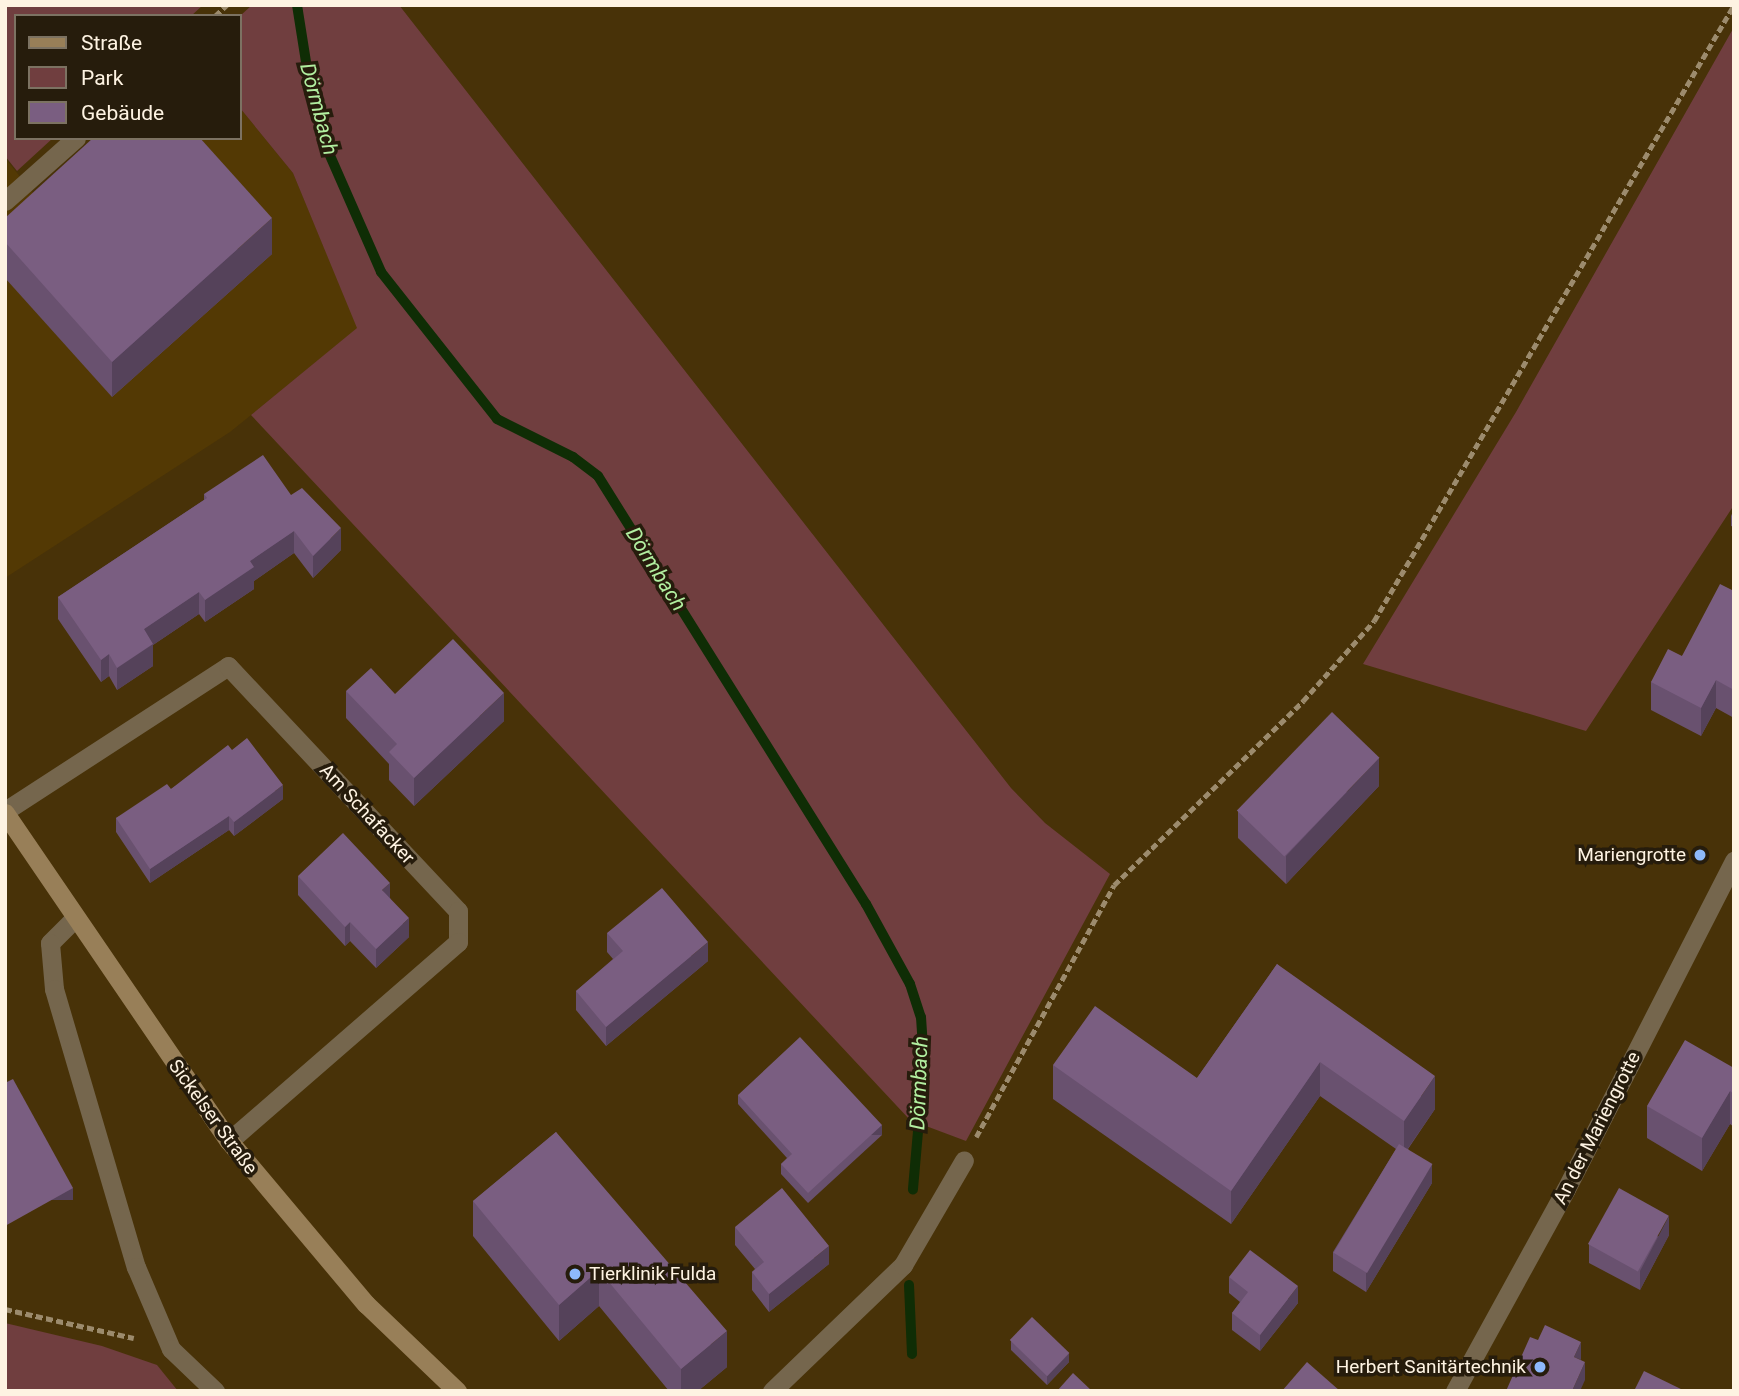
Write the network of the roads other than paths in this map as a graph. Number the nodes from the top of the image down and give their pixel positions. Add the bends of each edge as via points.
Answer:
1 (74, 140) edge
2 (5, 201) edge
3 (5, 812) edge
4 (1734, 861) edge
5 (74, 919) junction
6 (229, 1141) junction
7 (964, 1160) road end
8 (215, 1391) edge
9 (457, 1391) edge
10 (772, 1391) edge
11 (1455, 1391) edge

1 - 2 street
3 - 5 main road, Sickelser Straße
3 - 6 street, Am Schafacker via 228,666 458,911 458,942
4 - 11 street, An der Mariengrotte via 1566,1189
5 - 6 main road, Sickelser Straße
5 - 8 street via 50,943 54,989 136,1267 171,1349
6 - 9 main road, Sickelser Straße via 366,1304
7 - 10 street via 903,1265

